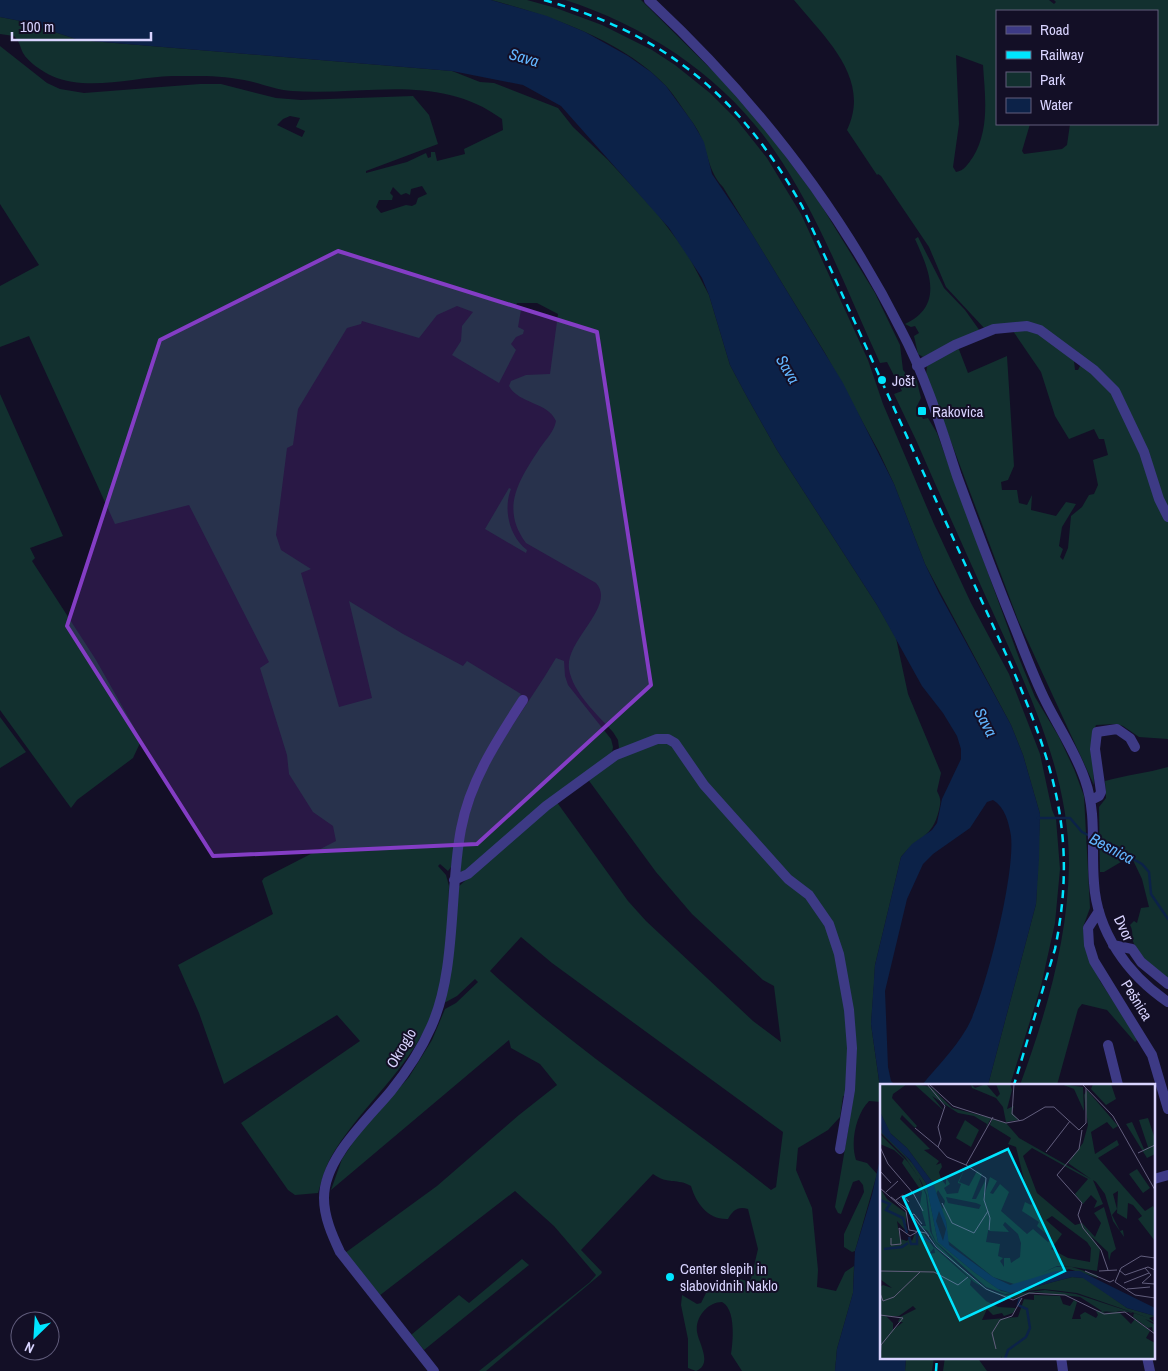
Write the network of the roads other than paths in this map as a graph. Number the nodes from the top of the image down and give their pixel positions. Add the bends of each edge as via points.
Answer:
1 (649, 0) edge
2 (917, 366) junction
3 (1168, 517) edge
4 (523, 700) dead end
5 (1136, 747) dead end
6 (1091, 800) junction
7 (454, 880) junction
8 (1100, 911) junction
9 (1113, 945) junction
10 (1168, 984) edge
11 (1168, 1002) edge
12 (1108, 1045) dead end
13 (1118, 1084) edge
14 (1168, 1109) edge
15 (840, 1149) dead end
16 (1061, 1358) edge
17 (1147, 1358) edge
18 (434, 1371) edge
19 (1063, 1371) edge
20 (1150, 1371) edge

1 - 2 street, Dvor via 742,94 806,174 873,279
2 - 3 street via 955,345 994,330 1027,326 1040,330 1094,370 1115,391 1144,452
2 - 6 street, Dvor via 1018,637 1084,777
4 - 7 street, Okroglo via 496,742 470,795 461,829
5 - 6 street via 1117,729 1097,732 1094,750 1101,792
6 - 8 street, Dvor via 1094,885
7 - 15 street via 468,874 546,806 616,755 657,739 668,739 674,743 704,784 788,879 809,895 829,924 839,954 852,1048 850,1090
7 - 18 street, Okroglo via 440,1006 417,1056 337,1157 324,1198 330,1232 340,1252
8 - 9 street, Dvor
8 - 14 street, Pešnica via 1088,928 1094,961 1152,1055
9 - 10 street via 1132,949 1141,962
9 - 11 street, Dvor via 1130,970
12 - 13 street
16 - 19 street
17 - 20 street

